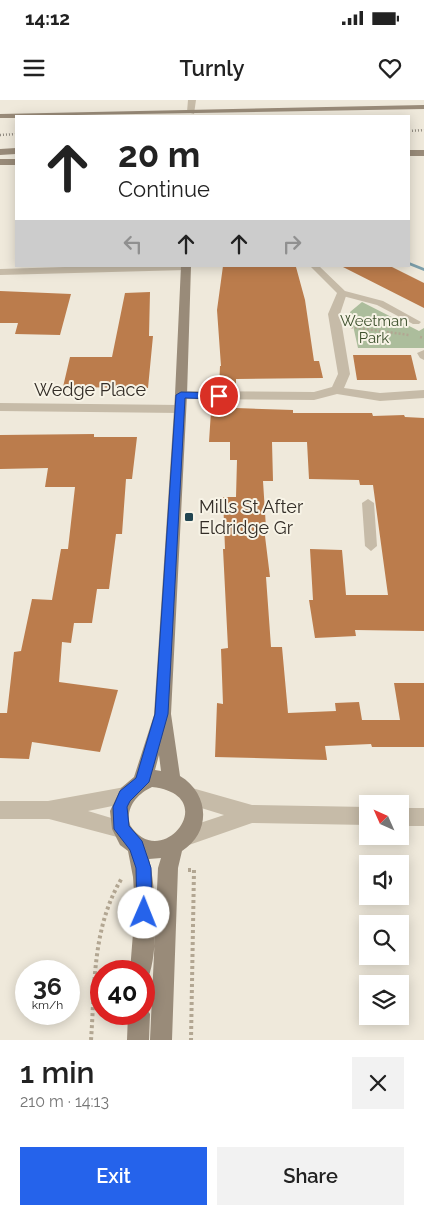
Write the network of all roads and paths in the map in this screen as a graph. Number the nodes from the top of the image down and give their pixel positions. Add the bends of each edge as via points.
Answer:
1 (192, 100) edge
2 (424, 108) edge
3 (191, 112) junction
4 (48, 115) edge
5 (0, 116) edge
6 (15, 116) edge
7 (424, 143) edge
8 (410, 144) edge
9 (0, 152) edge
10 (15, 152) edge
11 (410, 153) edge
12 (424, 153) edge
13 (0, 162) edge
14 (15, 162) edge
15 (186, 267) edge
16 (315, 267) edge
17 (0, 272) edge
18 (342, 293) junction
19 (416, 322) dead end
20 (336, 327) junction
21 (420, 337) junction
22 (424, 338) edge
23 (424, 355) edge
24 (337, 390) junction
25 (424, 394) edge
26 (180, 402) junction
27 (0, 407) edge
28 (368, 504) dead end
29 (371, 546) dead end
30 (162, 714) junction
31 (171, 780) junction
32 (142, 782) junction
33 (125, 796) junction
34 (192, 797) junction
35 (0, 810) edge
36 (48, 810) junction
37 (252, 814) junction
38 (359, 816) edge
39 (409, 817) edge
40 (424, 817) edge
41 (122, 829) junction
42 (180, 842) junction
43 (136, 846) junction
44 (185, 870) dead end
45 (124, 876) dead end
46 (142, 960) edge
47 (139, 1025) edge
48 (91, 1040) edge
49 (138, 1040) edge
50 (161, 1040) edge
51 (191, 1040) edge

1 - 3 street
2 - 3 street
3 - 4 street
5 - 6 street
7 - 8 street
9 - 10 street
11 - 12 street
13 - 14 street
15 - 17 street
15 - 26 street
16 - 18 lane
18 - 19 lane via 380,303
18 - 20 street via 334,314
20 - 21 path via 362,327
20 - 24 street via 344,374
21 - 22 path
21 - 23 path
24 - 25 street via 372,396 415,397
24 - 26 street, Wedge Place via 314,396
26 - 27 street, Wedge Place
26 - 30 street
28 - 29 lane
30 - 31 street
30 - 32 street
31 - 32 street via 151,778
31 - 34 street
32 - 33 street
33 - 36 street
33 - 41 street via 120,807
34 - 37 street
34 - 42 street via 196,818
35 - 36 street
36 - 41 street
37 - 38 street
37 - 42 street
39 - 40 street
41 - 43 street
42 - 43 street via 162,850
42 - 50 street via 168,868
43 - 46 street via 143,868 145,894
44 - 51 path via 194,870
45 - 48 path via 114,888 101,927
47 - 49 street

